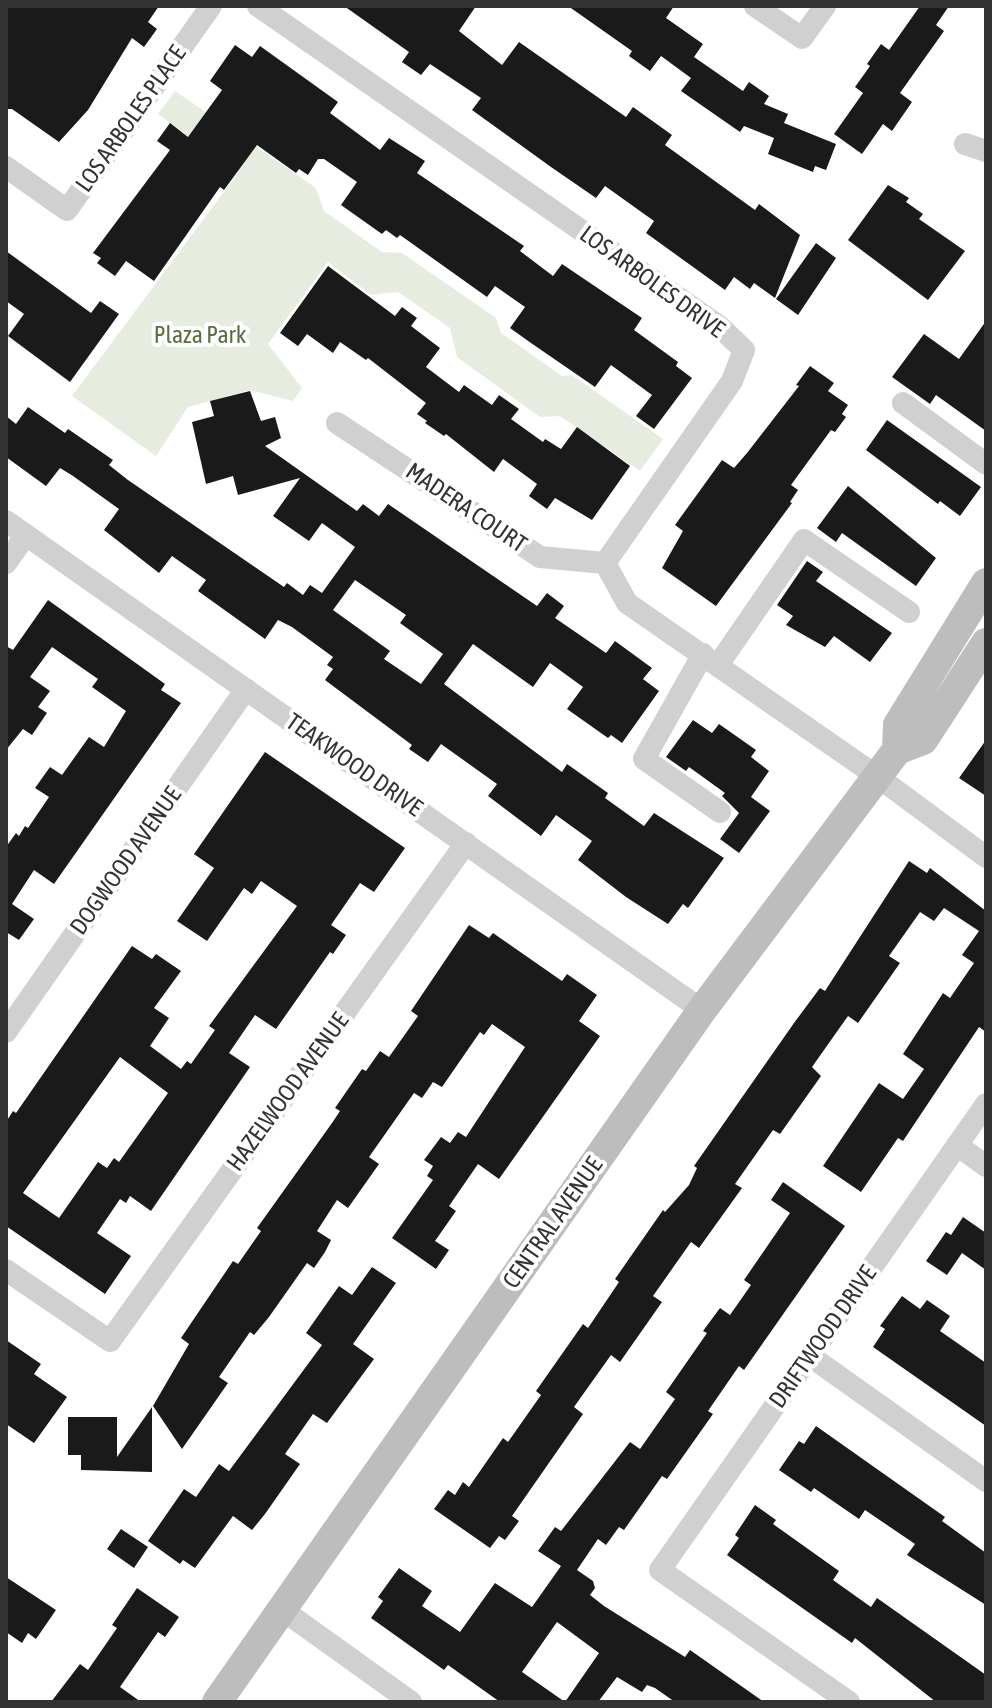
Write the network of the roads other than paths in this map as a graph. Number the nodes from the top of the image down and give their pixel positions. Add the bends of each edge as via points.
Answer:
1 (211, 6) edge
2 (258, 6) edge
3 (755, 6) edge
4 (825, 6) edge
5 (6, 167) edge
6 (903, 403) dead end
7 (337, 423) dead end
8 (986, 464) edge
9 (6, 521) edge
10 (26, 535) junction
11 (6, 563) edge
12 (605, 563) junction
13 (986, 583) edge
14 (909, 612) dead end
15 (986, 643) edge
16 (711, 659) junction
17 (246, 689) junction
18 (897, 750) junction
19 (878, 777) junction
20 (720, 812) dead end
21 (466, 843) junction
22 (986, 857) edge
23 (702, 1010) junction
24 (6, 1032) edge
25 (986, 1104) edge
26 (957, 1145) junction
27 (986, 1166) edge
28 (6, 1270) edge
29 (810, 1356) junction
30 (986, 1481) edge
31 (284, 1611) junction
32 (217, 1702) edge
33 (411, 1702) edge
34 (849, 1702) edge

1 - 5 street, LOS ARBOLES PLACE via 67,210
2 - 12 street, LOS ARBOLES DRIVE via 719,326 744,350 732,381
3 - 4 street via 802,38
6 - 8 street
7 - 12 street, MADERA COURT via 540,557
9 - 10 street, TEAKWOOD DRIVE
10 - 11 street
10 - 17 street, TEAKWOOD DRIVE
12 - 16 street via 627,603
13 - 18 main road, CENTRAL AVENUE via 898,725
14 - 16 street via 804,540
15 - 18 main road, CENTRAL AVENUE via 923,740
16 - 19 street
16 - 20 street via 644,759
17 - 21 street, TEAKWOOD DRIVE
17 - 24 street, DOGWOOD AVENUE
18 - 19 main road, CENTRAL AVENUE
19 - 22 street
19 - 23 main road, CENTRAL AVENUE
21 - 23 street, TEAKWOOD DRIVE
21 - 28 street, HAZELWOOD AVENUE via 110,1341
23 - 31 main road, CENTRAL AVENUE
25 - 26 street, DRIFTWOOD DRIVE
26 - 27 street
26 - 29 street, DRIFTWOOD DRIVE
29 - 30 street
29 - 34 street, DRIFTWOOD DRIVE via 660,1570
31 - 32 main road, CENTRAL AVENUE
31 - 33 street

